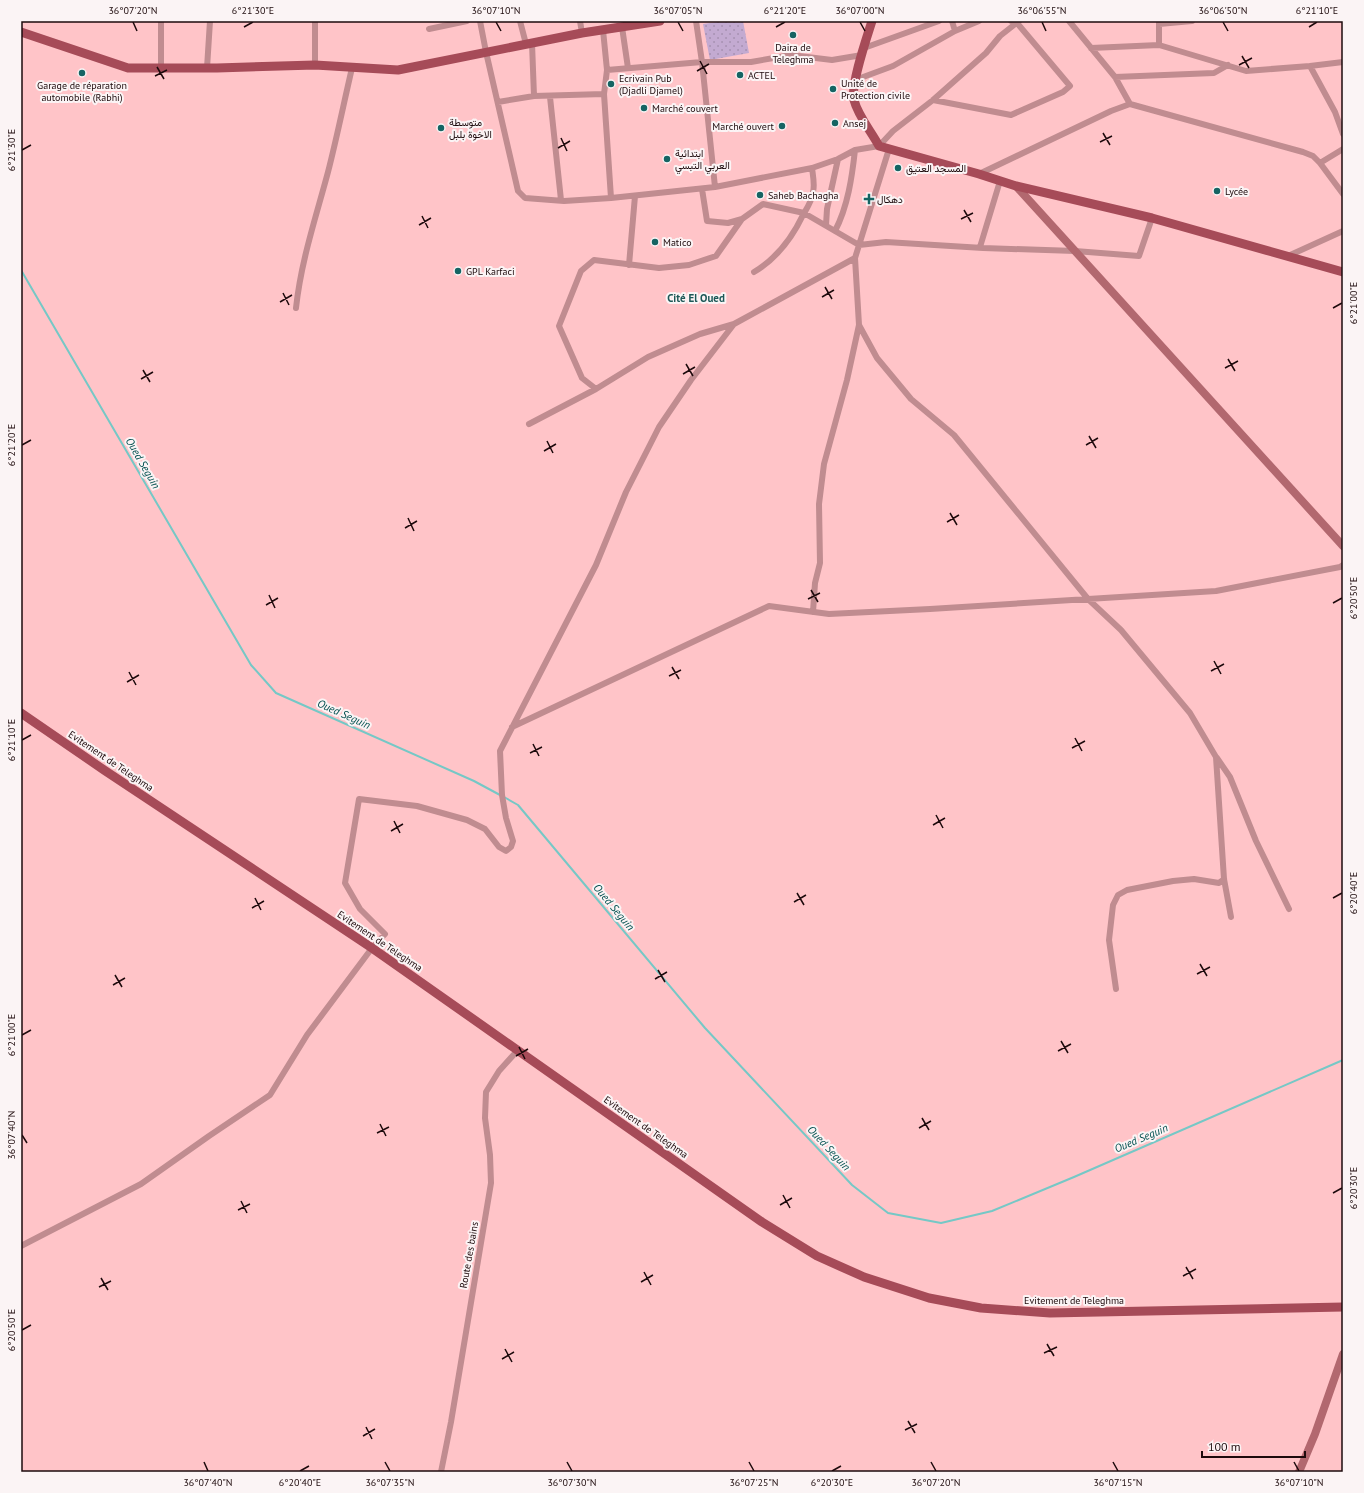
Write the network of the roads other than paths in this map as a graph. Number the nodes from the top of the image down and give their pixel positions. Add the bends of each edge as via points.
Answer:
1 (161, 21) edge
2 (210, 21) edge
3 (315, 21) edge
4 (467, 21) edge
5 (480, 21) edge
6 (520, 21) edge
7 (580, 21) edge
8 (660, 21) edge
9 (696, 21) edge
10 (872, 21) edge
11 (939, 21) edge
12 (952, 21) edge
13 (979, 21) edge
14 (1069, 21) edge
15 (1192, 21) edge
16 (1015, 22) edge
17 (1159, 22) edge
18 (622, 27) junction
19 (429, 29) dead end
20 (602, 30) junction
21 (955, 31) junction
22 (582, 32) junction
23 (22, 33) edge
24 (529, 43) junction
25 (1159, 45) junction
26 (1091, 48) junction
27 (864, 51) junction
28 (486, 52) junction
29 (702, 62) junction
30 (1343, 62) edge
31 (315, 65) junction
32 (1228, 65) junction
33 (1310, 66) junction
34 (161, 67) junction
35 (207, 68) junction
36 (352, 68) junction
37 (628, 68) junction
38 (608, 70) junction
39 (1115, 77) junction
40 (855, 80) junction
41 (604, 94) junction
42 (534, 96) junction
43 (550, 97) junction
44 (933, 100) junction
45 (498, 102) junction
46 (1130, 104) junction
47 (1343, 134) edge
48 (879, 146) junction
49 (889, 149) junction
50 (1343, 149) edge
51 (855, 150) junction
52 (838, 160) junction
53 (1320, 163) junction
54 (812, 168) junction
55 (979, 174) junction
56 (1000, 180) junction
57 (1016, 186) junction
58 (715, 187) junction
59 (702, 189) junction
60 (1343, 194) edge
61 (635, 196) junction
62 (611, 198) junction
63 (561, 200) junction
64 (804, 213) junction
65 (1152, 218) junction
66 (742, 219) junction
67 (826, 225) junction
68 (835, 231) junction
69 (1343, 231) edge
70 (859, 245) junction
71 (980, 248) junction
72 (1075, 251) junction
73 (1287, 257) junction
74 (855, 258) junction
75 (629, 265) junction
76 (754, 272) dead end
77 (1343, 272) edge
78 (296, 308) dead end
79 (734, 324) junction
80 (859, 325) junction
81 (596, 389) junction
82 (529, 424) dead end
83 (1343, 546) edge
84 (1343, 565) edge
85 (1088, 599) junction
86 (813, 612) junction
87 (21, 713) edge
88 (512, 727) junction
89 (1216, 756) junction
90 (1224, 879) junction
91 (1289, 909) dead end
92 (1231, 917) dead end
93 (372, 948) junction
94 (1116, 989) dead end
95 (518, 1050) junction
96 (21, 1246) edge
97 (1343, 1307) edge
98 (1343, 1354) edge
99 (441, 1472) edge
100 (1299, 1472) edge

1 - 34 street
2 - 35 street
3 - 31 street
4 - 19 street
5 - 28 street
6 - 24 street
7 - 22 street
8 - 18 main road
9 - 29 street
10 - 27 main road
11 - 27 street
12 - 21 street
13 - 21 street
14 - 26 street
15 - 17 street
16 - 44 street via 986,53
16 - 44 street via 1070,86 1063,92 1011,115
17 - 25 street
18 - 20 main road
18 - 37 street
20 - 22 main road
20 - 38 street
21 - 40 street via 893,66
22 - 24 main road
23 - 34 main road via 128,68
24 - 28 main road
24 - 42 street
25 - 26 street
25 - 32 street
26 - 39 street
27 - 29 street via 832,60 791,55 751,62
27 - 40 main road
28 - 36 main road via 398,70
28 - 45 street
29 - 37 street
29 - 58 street
30 - 33 street
31 - 35 main road
31 - 36 main road
32 - 33 street via 1246,72
32 - 39 street via 1214,74
33 - 47 street via 1335,112
34 - 35 main road
36 - 78 street via 328,172 307,246
37 - 38 street
38 - 41 street
39 - 46 street
40 - 48 main road via 853,98
41 - 43 street
41 - 62 street
42 - 43 street
42 - 45 street
43 - 63 street
44 - 48 street via 893,131
45 - 63 street via 520,195 525,198
46 - 53 street via 1303,152 1313,156
46 - 55 street
48 - 49 main road
48 - 51 street
49 - 55 main road
49 - 70 street
50 - 53 street
51 - 52 street
51 - 68 street via 853,173 841,219
52 - 54 street
52 - 67 street
53 - 60 street
54 - 58 street
54 - 64 street via 813,192
55 - 56 main road
56 - 57 main road
56 - 71 street
57 - 65 main road
57 - 72 main road
58 - 59 street
59 - 61 street
59 - 66 street via 707,221 728,223
61 - 62 street
61 - 75 street
62 - 63 street
64 - 66 street via 763,204
64 - 67 street
64 - 76 street via 782,248
65 - 72 street via 1139,256
65 - 73 main road
66 - 75 street via 716,256 689,265 659,268
67 - 68 street
68 - 70 street
69 - 73 street
70 - 71 street via 886,242
70 - 74 street
71 - 72 street
72 - 83 main road
73 - 77 main road
74 - 79 street
74 - 80 street
75 - 81 street via 594,260 582,271 559,326 582,378
79 - 81 street via 700,334 648,357
79 - 88 street via 691,380 659,428 626,492 596,565
80 - 85 street via 877,358 911,399 954,435
80 - 86 street via 824,464 819,504 820,563 815,583
81 - 82 street
84 - 85 street via 1216,591
85 - 86 street via 829,614
85 - 89 street via 1122,630 1176,695
86 - 88 street via 769,606
87 - 93 main road, Evitement de Teleghma
88 - 93 street via 500,750 500,775 506,818 513,841 506,851 499,847 485,829 467,820 416,806 359,799 345,883 360,909 384,934
89 - 90 street
89 - 91 street via 1230,777 1256,841
90 - 92 street
90 - 94 street via 1218,883 1194,878 1173,881 1127,890 1118,895 1113,905 1109,940
93 - 95 main road, Evitement de Teleghma
93 - 96 street via 307,1035 270,1095 141,1184
95 - 97 main road, Evitement de Teleghma via 762,1222 817,1256 864,1277 929,1298 981,1308 1050,1313
95 - 99 street, Route des bains via 486,1092 485,1118 492,1183
98 - 100 main road

